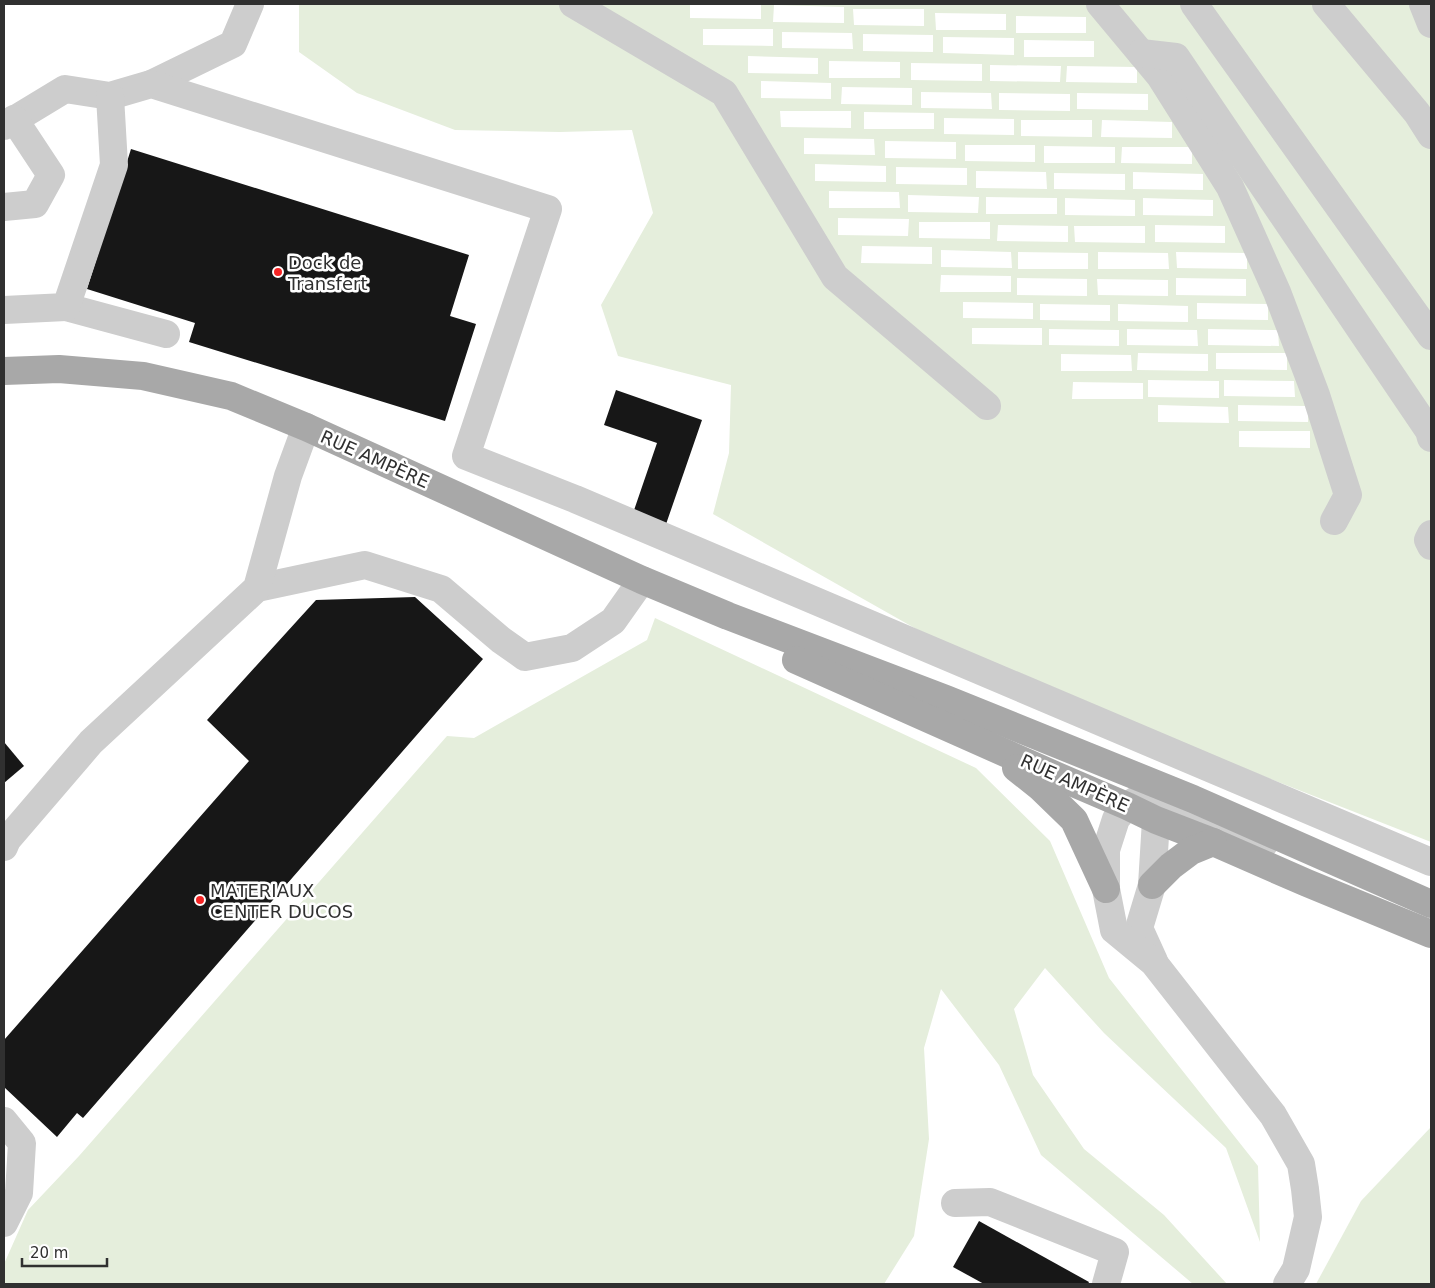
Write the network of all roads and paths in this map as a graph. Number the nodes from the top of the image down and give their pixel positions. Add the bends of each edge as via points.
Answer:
1 (250, 4) edge
2 (573, 4) edge
3 (1100, 4) edge
4 (1194, 4) edge
5 (1326, 4) edge
6 (1423, 4) edge
7 (1431, 24) edge
8 (1141, 53) junction
9 (152, 84) junction
10 (110, 96) junction
11 (9, 123) edge
12 (1431, 135) edge
13 (4, 207) edge
14 (66, 306) junction
15 (4, 310) edge
16 (166, 334) dead end
17 (1431, 336) edge
18 (4, 371) edge
19 (987, 406) dead end
20 (306, 427) junction
21 (1431, 438) edge
22 (1334, 521) dead end
23 (1431, 534) edge
24 (1431, 546) edge
25 (642, 580) junction
26 (257, 588) junction
27 (728, 616) junction
28 (981, 742) junction
29 (1098, 760) junction
30 (1136, 800) junction
31 (1156, 820) junction
32 (1213, 842) junction
33 (4, 847) edge
34 (1431, 862) edge
35 (1152, 886) junction
36 (1106, 889) junction
37 (1424, 901) edge
38 (1431, 934) edge
39 (1154, 962) junction
40 (4, 1121) edge
41 (955, 1203) dead end
42 (4, 1223) edge
43 (1106, 1284) edge
44 (1287, 1284) edge

1 - 9 street via 232,44
2 - 19 street via 724,93 835,277
3 - 8 street
4 - 17 street
5 - 12 street via 1417,113
6 - 7 street
8 - 21 street via 1176,57
8 - 22 street via 1160,76 1230,187 1278,292 1348,495
9 - 10 street
9 - 34 street via 548,209 466,456 575,498
10 - 11 street via 65,89
10 - 14 street via 114,165
11 - 13 street via 51,175 35,204
14 - 15 street
14 - 16 street
18 - 20 main road, RUE AMPÈRE via 58,369 143,376 231,396
20 - 25 main road, RUE AMPÈRE
20 - 26 street via 288,476
23 - 24 street via 1428,540
25 - 26 street via 613,621 600,630 572,648 525,658 441,589 366,565
25 - 27 main road, RUE AMPÈRE
26 - 33 street via 91,742
27 - 28 main road, RUE AMPÈRE via 777,652
27 - 29 main road, RUE AMPÈRE
28 - 30 main road, RUE AMPÈRE
28 - 36 main road via 1040,787 1074,820
29 - 30 street
29 - 37 main road, RUE AMPÈRE
30 - 31 main road, RUE AMPÈRE
30 - 36 street via 1116,819 1106,850
30 - 37 street
31 - 32 main road, RUE AMPÈRE
31 - 35 street
32 - 35 main road via 1191,851
32 - 38 main road, RUE AMPÈRE
35 - 39 street via 1139,928
36 - 39 street via 1114,930
39 - 44 street via 1273,1115 1301,1164 1308,1217 1296,1269
40 - 42 street via 22,1143 19,1193
41 - 43 street via 990,1202 1115,1252

